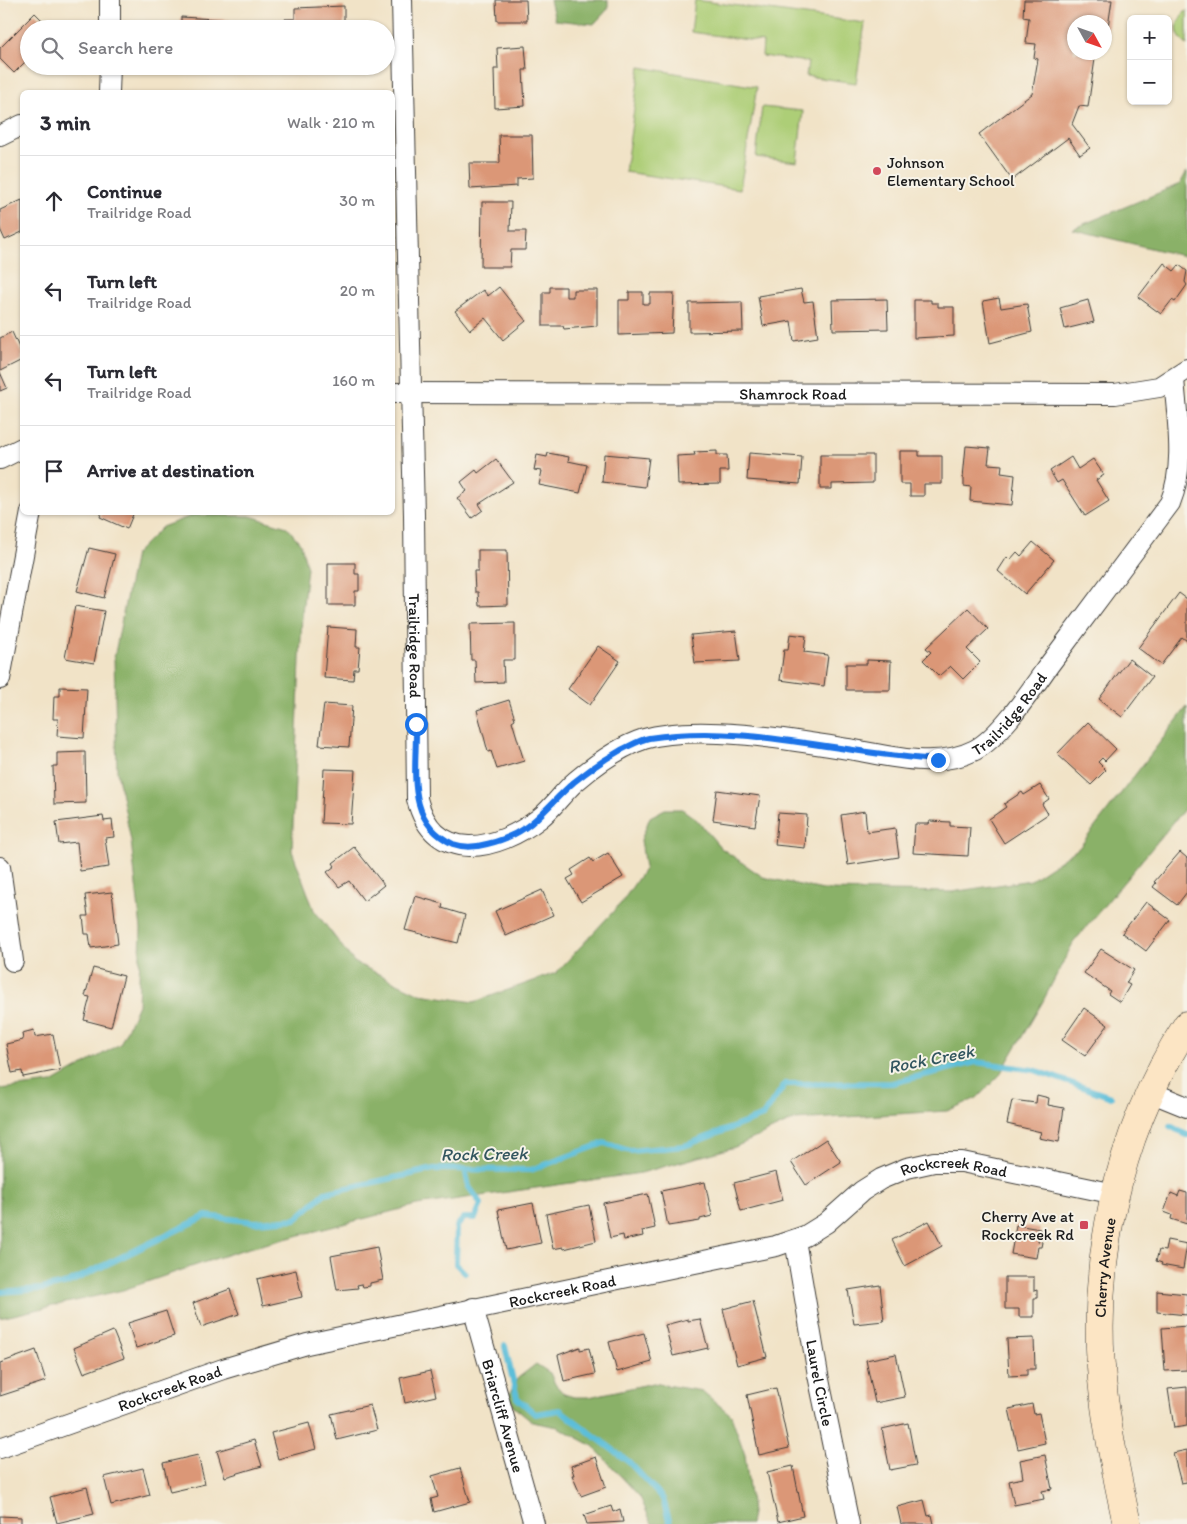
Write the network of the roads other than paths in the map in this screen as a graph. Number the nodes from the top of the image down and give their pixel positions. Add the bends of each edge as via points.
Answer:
1 (110, 0) edge
2 (402, 0) edge
3 (110, 20) edge
4 (110, 75) edge
5 (110, 90) edge
6 (398, 98) edge
7 (20, 126) edge
8 (0, 136) edge
9 (1180, 374) edge
10 (402, 394) edge
11 (20, 449) edge
12 (0, 459) edge
13 (31, 515) edge
14 (0, 679) edge
15 (0, 867) edge
16 (12, 962) dead end
17 (1187, 1025) edge
18 (1150, 1092) junction
19 (1187, 1107) edge
20 (1115, 1194) junction
21 (795, 1240) junction
22 (472, 1308) junction
23 (0, 1448) edge
24 (534, 1524) edge
25 (848, 1524) edge
26 (1127, 1524) edge

1 - 3 street
2 - 6 street, Trailridge Road
4 - 5 street
6 - 10 street, Trailridge Road
7 - 8 street
9 - 10 street, Shamrock Road via 1159,388 1115,394
9 - 10 street, Trailridge Road via 1177,488 1170,503 1022,701 992,737 976,749 958,757 938,760 718,733 646,739 605,759 574,782 542,816 522,831 474,847 457,845 430,829 421,815 417,799
11 - 12 street
13 - 14 street
15 - 16 street
17 - 18 street, Cherry Avenue
18 - 19 street
18 - 20 street, Cherry Avenue via 1134,1128
20 - 21 street, Rockcreek Road via 962,1162 934,1162 907,1168 881,1179 862,1190 826,1223
20 - 26 street, Cherry Avenue via 1100,1280 1100,1338 1105,1405
21 - 22 street, Rockcreek Road
21 - 25 street, Laurel Circle
22 - 23 street, Rockcreek Road via 307,1344 223,1369
22 - 24 street, Briarcliff Avenue

